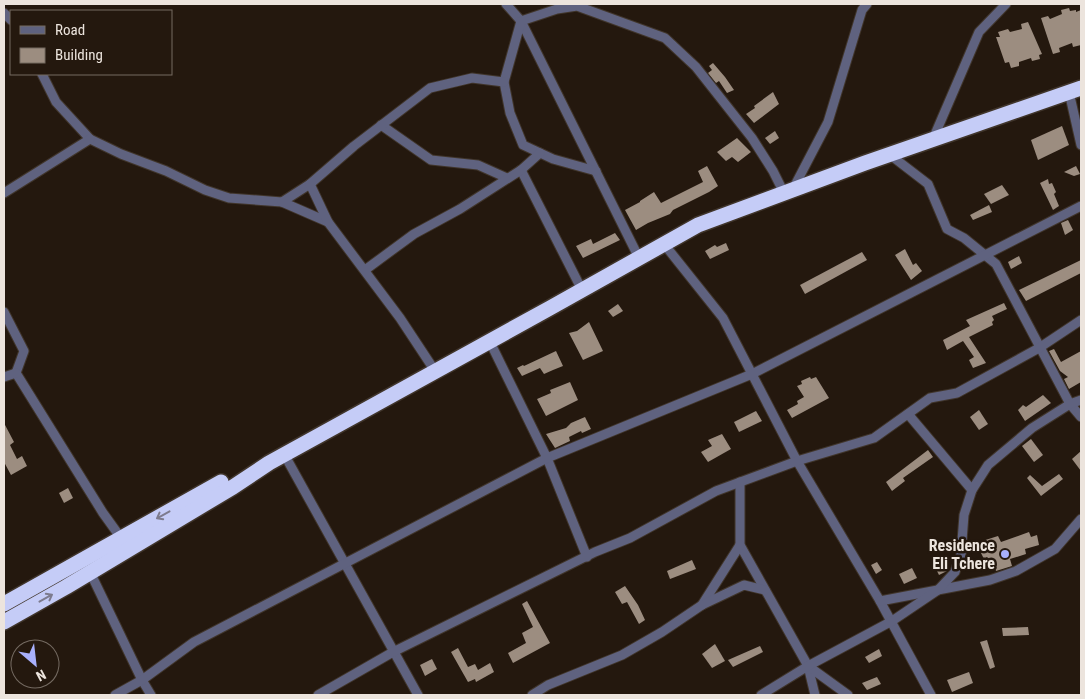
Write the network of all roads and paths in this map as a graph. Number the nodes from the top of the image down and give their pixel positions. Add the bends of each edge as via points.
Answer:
1 (506, 4) edge
2 (867, 4) edge
3 (1006, 4) edge
4 (577, 5) edge
5 (521, 21) junction
6 (42, 75) edge
7 (504, 82) junction
8 (1075, 90) edge
9 (380, 125) junction
10 (90, 139) junction
11 (933, 139) junction
12 (1081, 145) edge
13 (540, 153) junction
14 (889, 154) junction
15 (521, 170) junction
16 (596, 171) junction
17 (507, 178) junction
18 (310, 184) junction
19 (788, 191) junction
20 (4, 193) edge
21 (282, 202) junction
22 (1081, 206) edge
23 (328, 222) junction
24 (664, 244) junction
25 (985, 255) junction
26 (639, 258) junction
27 (365, 270) junction
28 (582, 290) junction
29 (4, 312) edge
30 (1081, 320) edge
31 (490, 342) junction
32 (1039, 348) junction
33 (436, 372) junction
34 (16, 373) junction
35 (752, 374) junction
36 (4, 377) edge
37 (1081, 400) edge
38 (1070, 404) junction
39 (908, 414) junction
40 (1081, 417) edge
41 (284, 454) junction
42 (547, 458) junction
43 (797, 461) junction
44 (269, 463) junction
45 (740, 482) junction
46 (972, 490) junction
47 (1081, 519) edge
48 (121, 538) junction
49 (740, 545) junction
50 (587, 556) junction
51 (344, 564) junction
52 (90, 572) junction
53 (765, 590) junction
54 (938, 590) junction
55 (880, 601) junction
56 (4, 604) edge
57 (702, 605) junction
58 (892, 621) junction
59 (4, 622) edge
60 (393, 652) junction
61 (808, 666) junction
62 (142, 680) junction
63 (114, 695) edge
64 (151, 695) edge
65 (318, 695) edge
66 (418, 695) edge
67 (532, 695) edge
68 (761, 695) edge
69 (815, 695) edge
70 (848, 695) edge
71 (931, 695) edge

1 - 5 street
2 - 19 street via 862,10 828,122
3 - 11 street via 979,32
4 - 5 street
4 - 19 street via 665,38 696,67 752,138
5 - 7 street
5 - 16 street
6 - 10 street via 56,102
7 - 9 street via 472,78 430,88
7 - 13 street via 510,113 523,145
8 - 11 highway
8 - 12 street
9 - 17 street via 430,160 478,165
9 - 18 street
10 - 20 street
10 - 21 street via 204,190 229,198
11 - 14 highway
13 - 15 street
13 - 16 street
14 - 19 highway
14 - 25 street via 928,184 947,229
15 - 17 street
15 - 28 street
16 - 26 street
17 - 27 street via 414,234
18 - 21 street
18 - 23 street
19 - 24 highway via 698,225
21 - 23 street
22 - 25 street
23 - 27 street
24 - 26 highway
24 - 35 street via 723,318
25 - 32 street via 996,264
25 - 35 street
26 - 28 highway
27 - 33 street
28 - 31 highway
29 - 34 street via 24,351
30 - 32 street
31 - 33 highway
31 - 42 street
32 - 38 street
32 - 39 street via 957,393 930,398
33 - 41 highway
34 - 36 street
34 - 48 street
35 - 42 street
35 - 43 street
37 - 38 street
38 - 40 street
38 - 46 street via 1032,428 988,465
39 - 43 street via 874,438
39 - 46 street
41 - 44 highway
41 - 51 street
42 - 50 street
42 - 51 street
43 - 45 street
43 - 55 street
44 -> 48 highway via 228,478
44 - 52 highway
45 - 49 street
45 - 50 street via 716,491 630,538
46 - 54 street via 964,515 961,554 955,572
47 - 54 street via 1055,549 1016,571 990,580
48 - 56 highway
49 - 53 street
49 - 57 street
50 - 60 street
51 - 60 street
51 - 62 street via 194,642
59 -> 52 highway
52 - 62 street
53 - 57 street via 744,585
53 - 61 street
54 - 55 street
54 - 58 street
55 - 58 street
57 - 67 street via 622,655 557,680
58 - 61 street
58 - 71 street
60 - 65 street
60 - 66 street
61 - 68 street
61 - 69 street
61 - 70 street
62 - 63 street
62 - 64 street

